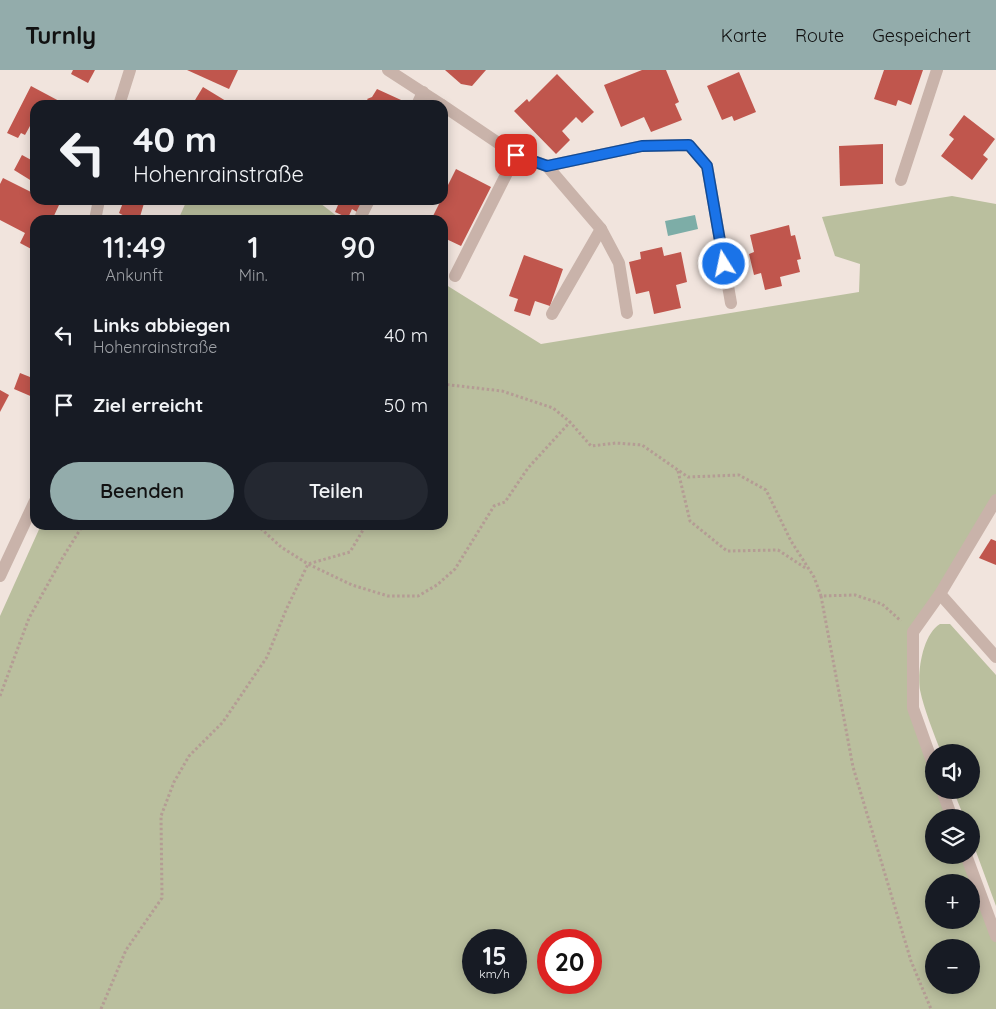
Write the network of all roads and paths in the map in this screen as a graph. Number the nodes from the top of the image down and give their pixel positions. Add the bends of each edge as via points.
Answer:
1 (130, 70) edge
2 (937, 70) edge
3 (395, 72) edge
4 (423, 92) junction
5 (121, 100) edge
6 (419, 100) edge
7 (435, 100) edge
8 (448, 109) edge
9 (516, 155) junction
10 (547, 166) junction
11 (900, 180) dead end
12 (601, 229) junction
13 (455, 276) dead end
14 (731, 303) dead end
15 (627, 313) dead end
16 (552, 314) dead end
17 (448, 385) edge
18 (570, 422) junction
19 (678, 472) junction
20 (996, 500) edge
21 (30, 512) edge
22 (80, 530) edge
23 (262, 530) edge
24 (363, 530) edge
25 (308, 564) junction
26 (810, 570) junction
27 (0, 576) edge
28 (940, 594) junction
29 (821, 596) junction
30 (913, 632) junction
31 (996, 657) edge
32 (0, 696) edge
33 (926, 744) edge
34 (969, 864) edge
35 (996, 936) edge
36 (101, 1009) edge
37 (931, 1009) edge

1 - 5 street
2 - 11 street
3 - 4 street
4 - 6 street
4 - 7 street
8 - 9 street
9 - 10 street
9 - 13 street
10 - 12 street
10 - 14 street via 642,146 689,145 707,166
12 - 15 street via 620,263
12 - 16 street
17 - 18 path via 502,391 553,408
18 - 19 path via 590,446 642,445
18 - 25 path via 528,468 504,502 494,506 455,569 418,596 388,596 352,585
19 - 26 path via 688,478 739,475 766,490 791,541
19 - 26 path via 690,521 727,551 778,550
20 - 28 street
21 - 27 street
22 - 32 path via 29,618
23 - 25 path
24 - 25 path via 350,552
25 - 36 path via 267,658 223,722 189,756 174,782 161,816 162,898 126,950
26 - 29 path
28 - 30 street
28 - 31 street
29 - 30 path via 855,595 882,604
29 - 37 path via 853,767 912,961
30 - 33 street via 912,708
34 - 35 street

